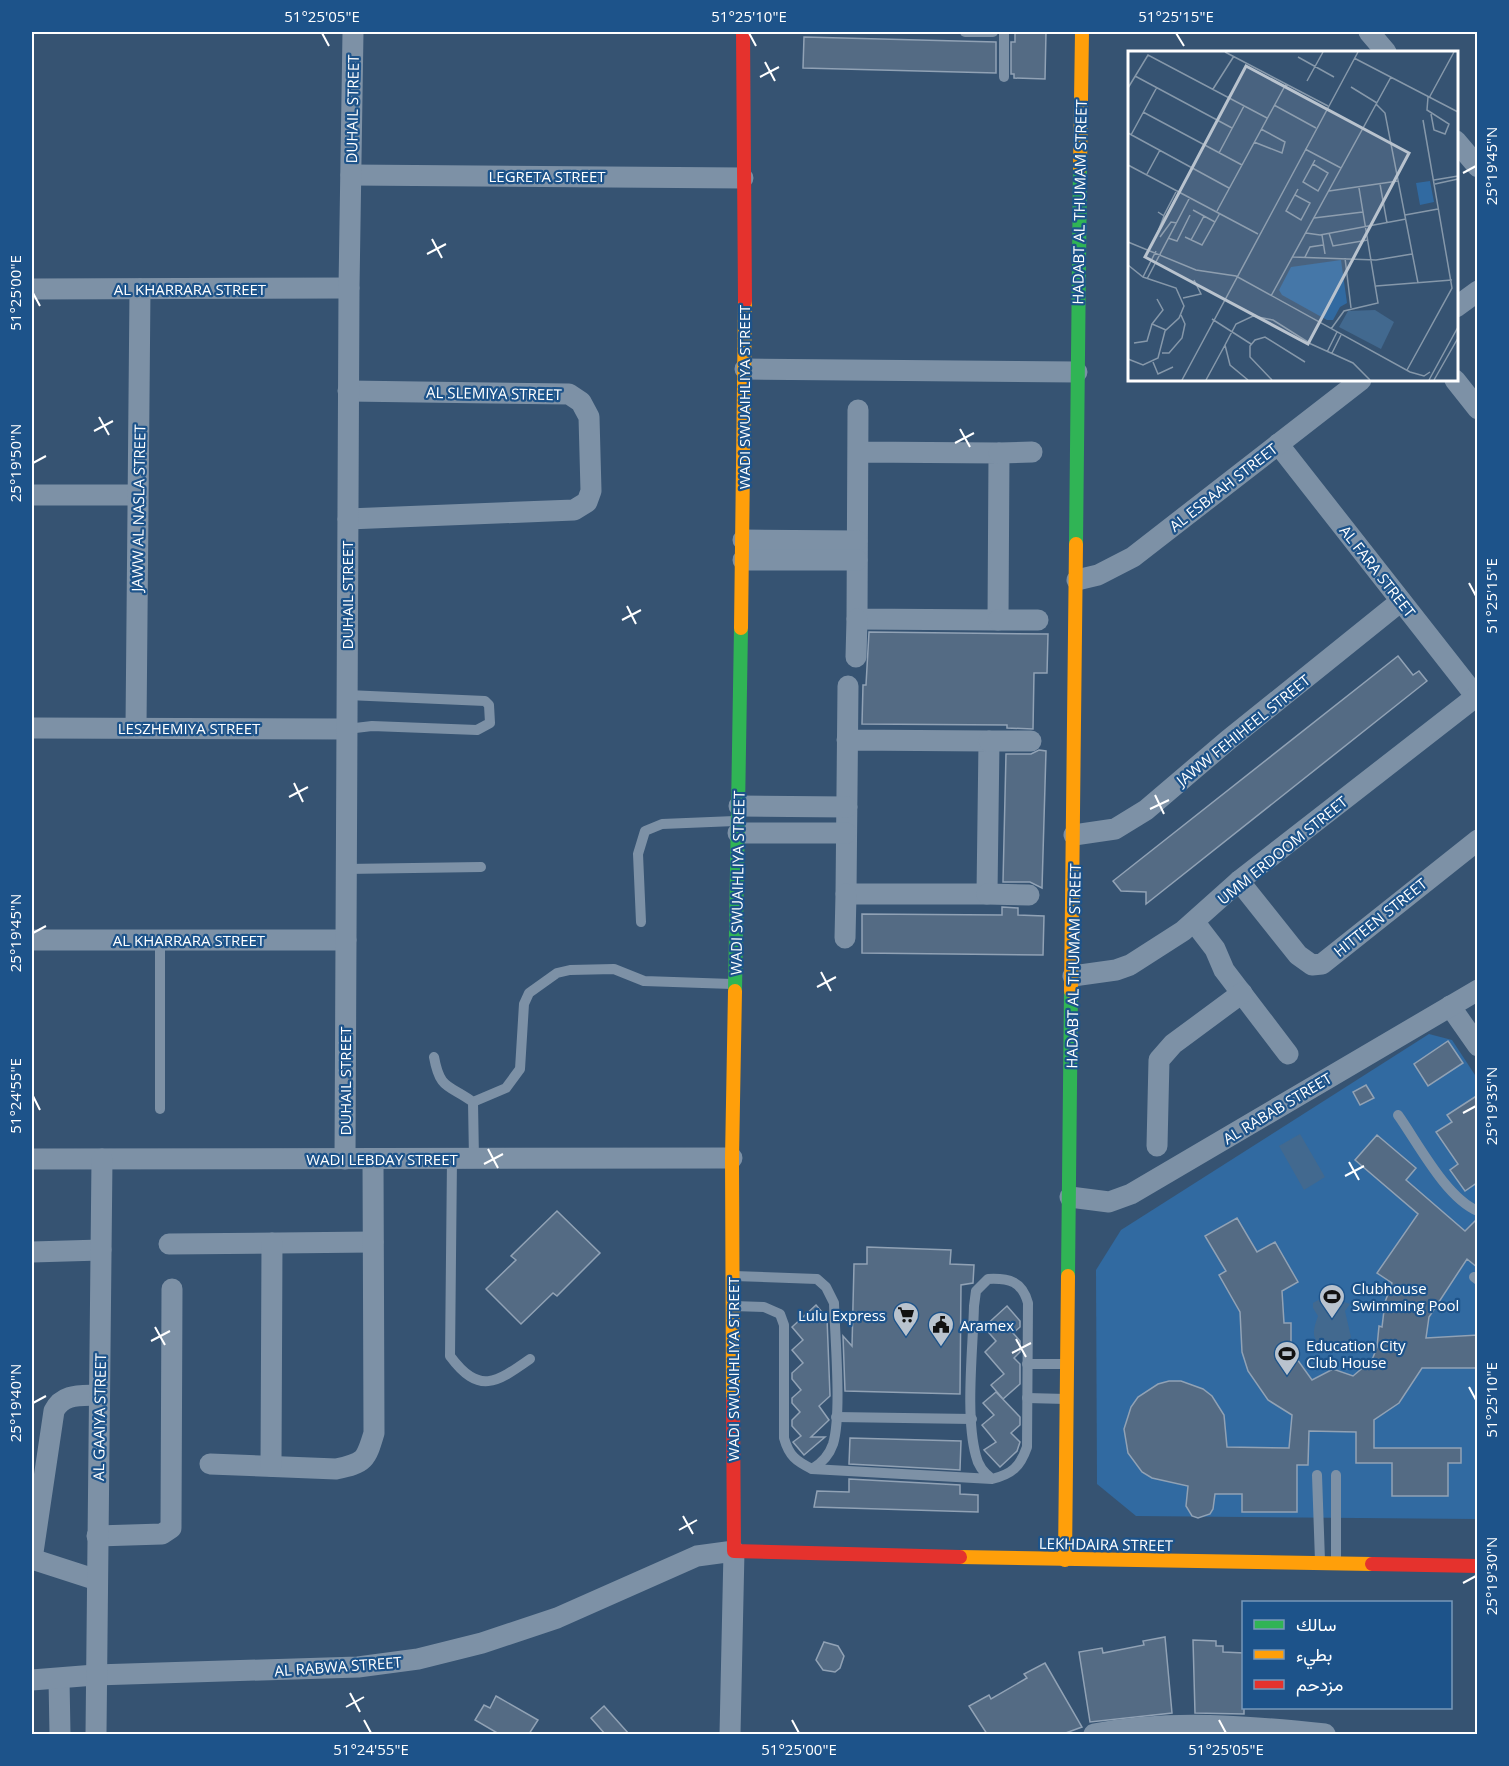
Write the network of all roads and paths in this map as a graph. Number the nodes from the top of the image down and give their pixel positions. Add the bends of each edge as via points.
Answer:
1 (353, 32) edge
2 (743, 32) edge
3 (965, 32) edge
4 (993, 32) edge
5 (1004, 32) edge
6 (1082, 32) edge
7 (1369, 32) edge
8 (1385, 51) edge
9 (1004, 76) dead end
10 (1458, 143) edge
11 (1478, 167) edge
12 (351, 175) junction
13 (743, 178) junction
14 (349, 288) junction
15 (32, 289) edge
16 (140, 289) junction
17 (1478, 291) edge
18 (1458, 306) edge
19 (745, 369) junction
20 (1077, 372) junction
21 (1360, 381) edge
22 (1456, 381) edge
23 (348, 391) junction
24 (1478, 409) edge
25 (858, 410) dead end
26 (1278, 444) junction
27 (858, 452) junction
28 (1032, 452) dead end
29 (999, 453) junction
30 (32, 495) edge
31 (137, 495) junction
32 (348, 519) junction
33 (743, 550) junction
34 (857, 551) junction
35 (1077, 580) junction
36 (1401, 601) junction
37 (856, 619) junction
38 (998, 620) junction
39 (1038, 620) dead end
40 (856, 657) dead end
41 (848, 686) dead end
42 (347, 695) junction
43 (1477, 697) edge
44 (32, 728) edge
45 (136, 728) junction
46 (347, 729) junction
47 (847, 740) junction
48 (989, 741) junction
49 (1031, 741) dead end
50 (847, 807) junction
51 (739, 820) junction
52 (846, 833) junction
53 (1074, 835) junction
54 (1478, 840) edge
55 (481, 867) dead end
56 (346, 869) junction
57 (1239, 881) junction
58 (846, 894) junction
59 (987, 894) junction
60 (1029, 895) dead end
61 (640, 922) dead end
62 (1189, 927) junction
63 (845, 938) dead end
64 (32, 940) edge
65 (346, 940) junction
66 (160, 941) junction
67 (1073, 976) junction
68 (735, 985) junction
69 (1478, 990) edge
70 (1242, 993) junction
71 (1450, 1006) junction
72 (1478, 1046) edge
73 (1288, 1054) dead end
74 (434, 1057) dead end
75 (473, 1102) junction
76 (160, 1109) dead end
77 (1398, 1115) dead end
78 (1157, 1146) dead end
79 (732, 1158) junction
80 (32, 1159) edge
81 (102, 1159) junction
82 (345, 1159) junction
83 (374, 1159) junction
84 (452, 1159) junction
85 (474, 1159) junction
86 (1070, 1197) junction
87 (1478, 1211) edge
88 (374, 1242) junction
89 (272, 1243) junction
90 (169, 1244) dead end
91 (101, 1250) junction
92 (32, 1252) edge
93 (733, 1276) junction
94 (171, 1289) dead end
95 (733, 1306) junction
96 (530, 1359) dead end
97 (1027, 1364) junction
98 (1069, 1364) junction
99 (99, 1395) junction
100 (1027, 1398) junction
101 (1068, 1400) junction
102 (836, 1417) junction
103 (972, 1419) junction
104 (210, 1464) dead end
105 (272, 1466) junction
106 (812, 1469) junction
107 (1336, 1475) dead end
108 (992, 1479) junction
109 (1318, 1480) dead end
110 (97, 1536) junction
111 (734, 1551) junction
112 (32, 1559) edge
113 (1065, 1560) junction
114 (1320, 1564) junction
115 (1336, 1564) junction
116 (1478, 1566) edge
117 (97, 1580) junction
118 (95, 1675) junction
119 (59, 1679) junction
120 (32, 1680) edge
121 (60, 1734) edge
122 (96, 1734) edge
123 (730, 1734) edge
124 (1094, 1734) edge
125 (1325, 1734) edge

1 - 12 street, DUHAIL STREET
2 - 13 street, WADI SWUAIHLIYA STREET
3 - 4 lane
5 - 9 lane
6 - 20 street, HADABT AL THUMAM STREET
7 - 8 street
10 - 11 street
12 - 13 street, LEGRETA STREET
12 - 14 street, DUHAIL STREET
13 - 19 street, WADI SWUAIHLIYA STREET
14 - 16 street, AL KHARRARA STREET
14 - 23 street, DUHAIL STREET
15 - 16 street, AL KHARRARA STREET
16 - 31 street, JAWW AL NASLA STREET
17 - 18 street
19 - 20 street
19 - 33 street, WADI SWUAIHLIYA STREET
20 - 35 street, HADABT AL THUMAM STREET
21 - 26 street, AL ESBAAH STREET
22 - 24 street
23 - 32 street, DUHAIL STREET
23 - 32 street, AL SLEMIYA STREET via 568,394 581,402 589,417 591,491 587,501 574,510
25 - 27 street
26 - 35 street, AL ESBAAH STREET via 1133,556 1098,575
26 - 36 street, AL FARA STREET
27 - 29 street
27 - 34 street
28 - 29 street
29 - 38 street
30 - 31 street
31 - 45 street, JAWW AL NASLA STREET
32 - 42 street, DUHAIL STREET
33 - 34 street
33 - 51 street, WADI SWUAIHLIYA STREET
34 - 37 street
35 - 53 street, HADABT AL THUMAM STREET
36 - 43 street, AL FARA STREET
36 - 53 street, JAWW FEHIHEEL STREET via 1146,810 1115,828
37 - 38 street
37 - 40 street
38 - 39 street
41 - 47 street
42 - 46 street, DUHAIL STREET
42 - 46 lane via 484,701 489,705 490,723 477,730 372,726
43 - 57 street, UMM ERDOOM STREET
44 - 45 street, LESZHEMIYA STREET
45 - 46 street, LESZHEMIYA STREET
46 - 56 street, DUHAIL STREET
47 - 48 street
47 - 50 street
48 - 49 street
48 - 59 street
50 - 51 street
50 - 52 street
51 - 52 street
51 - 61 lane via 662,824 645,831 638,854
51 - 68 street, WADI SWUAIHLIYA STREET
52 - 58 street
53 - 67 street, HADABT AL THUMAM STREET
54 - 57 street, HITTEEN STREET via 1322,964 1312,965 1298,955
55 - 56 lane
56 - 65 street, DUHAIL STREET
57 - 62 street, UMM ERDOOM STREET
58 - 59 street
58 - 63 street
59 - 60 street
62 - 67 street, UMM ERDOOM STREET via 1130,965
62 - 70 street via 1206,957 1224,970
64 - 66 street, AL KHARRARA STREET
65 - 66 street, AL KHARRARA STREET
65 - 82 street, DUHAIL STREET
66 - 76 lane
67 - 86 street, HADABT AL THUMAM STREET
68 - 75 lane via 645,981 614,969 556,973 529,993 524,1004 520,1069 506,1088
68 - 79 street, WADI SWUAIHLIYA STREET
69 - 71 street, AL RABAB STREET
70 - 73 street
70 - 78 street via 1173,1044 1159,1060
71 - 72 street
71 - 86 street, AL RABAB STREET via 1131,1194 1109,1202
74 - 75 lane via 438,1078
75 - 85 lane
77 - 87 lane via 1453,1193
79 - 85 street, WADI LEBDAY STREET
79 - 93 street, WADI SWUAIHLIYA STREET
80 - 81 street, WADI LEBDAY STREET
81 - 82 street, WADI LEBDAY STREET
81 - 91 street, AL GAAIYA STREET
82 - 83 street, WADI LEBDAY STREET
83 - 84 street, WADI LEBDAY STREET
83 - 88 street
84 - 85 street, WADI LEBDAY STREET
84 - 96 lane via 450,1356 462,1372 480,1381 501,1379
86 - 98 street, HADABT AL THUMAM STREET
88 - 89 street
88 - 105 street via 374,1432 367,1456 356,1464 336,1468
89 - 90 street
89 - 105 street
91 - 92 street
91 - 99 street, AL GAAIYA STREET
93 - 95 street, WADI SWUAIHLIYA STREET
93 - 102 lane via 817,1279 826,1287 834,1303
94 - 110 street via 171,1528 162,1534
95 - 106 lane via 764,1307 780,1314 784,1325 784,1438 788,1453
95 - 111 street, WADI SWUAIHLIYA STREET
97 - 98 lane
97 - 100 lane
97 - 103 lane via 1026,1294 1008,1278 988,1279 976,1291 974,1306
98 - 101 street, HADABT AL THUMAM STREET
99 - 110 street, AL GAAIYA STREET
99 - 112 street via 66,1397 54,1411
100 - 101 lane
100 - 108 lane via 1027,1447 1022,1461 1013,1472
101 - 113 street, HADABT AL THUMAM STREET
102 - 103 lane
102 - 106 lane via 833,1444 823,1463
103 - 108 lane via 976,1457
104 - 105 street
106 - 108 lane
107 - 115 lane
109 - 114 lane
110 - 117 street, AL GAAIYA STREET
111 - 113 street, LEKHDAIRA STREET
111 - 118 street, AL RABWA STREET via 697,1556 557,1618 418,1659 337,1668
111 - 123 street, WADI SWUAIHLIYA STREET
112 - 117 street
113 - 114 street, LEKHDAIRA STREET
114 - 115 street, LEKHDAIRA STREET
115 - 116 street, LEKHDAIRA STREET
117 - 118 street, AL GAAIYA STREET
118 - 119 street, AL RABWA STREET
118 - 122 street, AL GAAIYA STREET
119 - 120 street, AL RABWA STREET
119 - 121 street
124 - 125 street via 1167,1725

